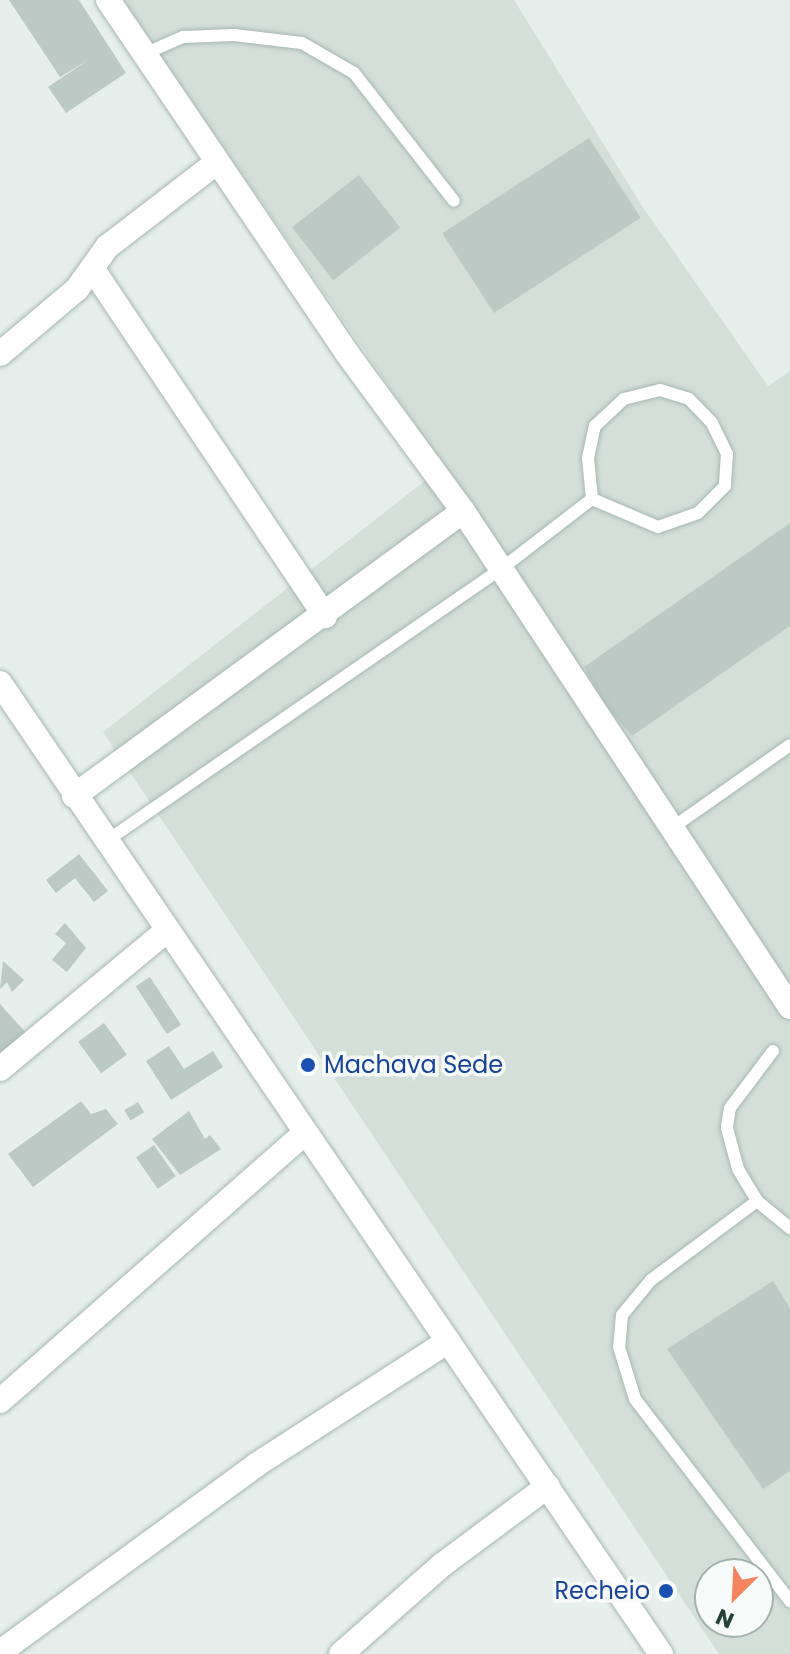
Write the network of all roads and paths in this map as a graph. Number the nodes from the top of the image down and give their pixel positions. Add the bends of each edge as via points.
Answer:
1 (108, 0) edge
2 (144, 54) junction
3 (216, 163) junction
4 (454, 201) dead end
5 (92, 268) junction
6 (0, 354) edge
7 (592, 499) junction
8 (463, 511) junction
9 (501, 569) junction
10 (325, 616) junction
11 (0, 683) edge
12 (790, 745) edge
13 (74, 796) junction
14 (672, 828) junction
15 (105, 842) junction
16 (165, 932) junction
17 (790, 1007) edge
18 (773, 1051) dead end
19 (0, 1069) edge
20 (303, 1135) junction
21 (757, 1201) junction
22 (790, 1228) edge
23 (445, 1343) junction
24 (0, 1401) edge
25 (548, 1486) junction
26 (790, 1577) edge
27 (778, 1586) junction
28 (790, 1601) edge
29 (0, 1652) edge
30 (341, 1654) edge
31 (661, 1654) edge

1 - 2 street
2 - 3 street
2 - 4 lane via 183,37 234,35 302,43 354,73
3 - 5 street via 107,247
3 - 8 street
5 - 6 street via 77,289
5 - 10 street
7 - 7 lane via 658,527 698,513 725,486 727,454 712,423 689,399 660,390 624,399 595,426 588,458
7 - 9 lane
8 - 9 street
8 - 10 street
9 - 14 street
9 - 15 lane
10 - 13 street
11 - 13 street
12 - 14 lane
13 - 15 street
14 - 17 street
15 - 16 street
16 - 19 street
16 - 20 street
18 - 21 lane via 730,1108 727,1128 738,1169
20 - 23 street
20 - 24 street
21 - 22 lane
21 - 27 lane via 651,1280 622,1315 619,1347 635,1399
23 - 25 street
23 - 29 street via 256,1465
25 - 30 street via 442,1565
25 - 31 street
26 - 27 lane
27 - 28 lane

